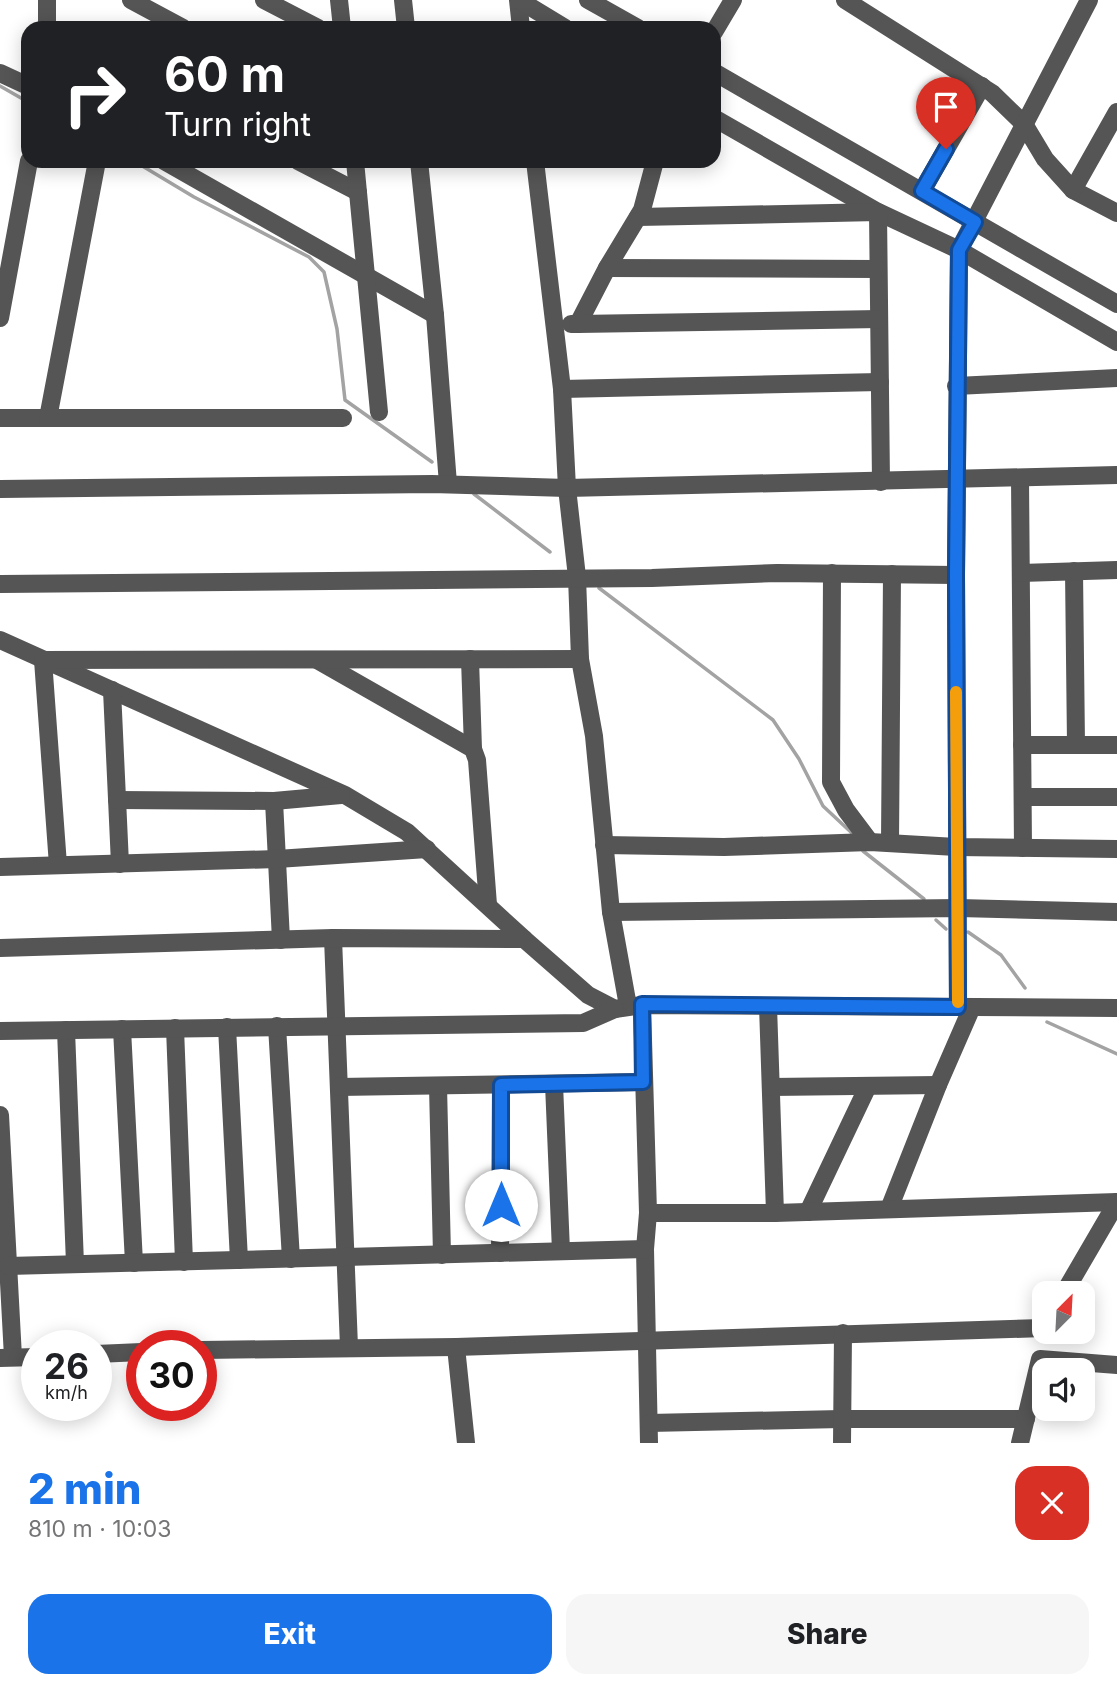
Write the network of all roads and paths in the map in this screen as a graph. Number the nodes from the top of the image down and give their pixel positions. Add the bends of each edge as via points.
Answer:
1 (47, 0) edge
2 (131, 0) edge
3 (264, 0) edge
4 (339, 0) edge
5 (402, 0) edge
6 (519, 0) edge
7 (588, 0) edge
8 (733, 0) edge
9 (845, 0) edge
10 (1089, 0) edge
11 (48, 21) edge
12 (170, 21) edge
13 (304, 21) edge
14 (341, 21) edge
15 (405, 21) edge
16 (520, 21) edge
17 (554, 21) edge
18 (626, 21) edge
19 (721, 21) edge
20 (0, 73) edge
21 (721, 76) edge
22 (21, 83) edge
23 (982, 86) junction
24 (1117, 112) edge
25 (721, 122) edge
26 (1024, 124) junction
27 (1110, 139) edge
28 (28, 168) edge
29 (96, 168) edge
30 (177, 168) edge
31 (312, 168) edge
32 (356, 168) edge
33 (420, 168) edge
34 (537, 168) edge
35 (653, 168) edge
36 (1073, 190) junction
37 (922, 191) junction
38 (358, 192) junction
39 (878, 212) junction
40 (1117, 213) edge
41 (638, 217) junction
42 (975, 222) junction
43 (959, 250) junction
44 (607, 268) junction
45 (878, 269) junction
46 (365, 273) junction
47 (1117, 304) edge
48 (436, 315) junction
49 (0, 318) edge
50 (879, 319) junction
51 (553, 324) junction
52 (578, 324) junction
53 (1117, 342) edge
54 (1117, 378) edge
55 (880, 382) junction
56 (956, 386) junction
57 (562, 389) junction
58 (379, 412) dead end
59 (0, 418) edge
60 (48, 418) junction
61 (343, 418) dead end
62 (1117, 475) edge
63 (1020, 478) junction
64 (956, 480) junction
65 (881, 482) junction
66 (448, 484) junction
67 (567, 488) junction
68 (0, 489) edge
69 (1117, 570) edge
70 (1074, 571) junction
71 (832, 573) junction
72 (1021, 573) junction
73 (892, 574) junction
74 (956, 575) junction
75 (577, 577) junction
76 (0, 584) edge
77 (0, 640) edge
78 (314, 659) junction
79 (470, 659) junction
80 (580, 659) junction
81 (43, 660) junction
82 (112, 690) junction
83 (1021, 745) junction
84 (1076, 745) junction
85 (1117, 745) edge
86 (473, 749) junction
87 (345, 795) junction
88 (1117, 796) edge
89 (1023, 797) junction
90 (117, 800) junction
91 (274, 801) junction
92 (870, 842) junction
93 (890, 843) junction
94 (604, 845) junction
95 (956, 847) junction
96 (1023, 848) junction
97 (427, 849) junction
98 (1117, 849) edge
99 (277, 859) junction
100 (120, 864) junction
101 (58, 865) junction
102 (0, 867) edge
103 (488, 905) junction
104 (959, 908) junction
105 (611, 912) junction
106 (1117, 912) edge
107 (333, 938) junction
108 (524, 939) junction
109 (281, 940) junction
110 (0, 948) edge
111 (628, 1006) junction
112 (768, 1006) junction
113 (965, 1007) junction
114 (1117, 1009) edge
115 (337, 1025) junction
116 (277, 1026) junction
117 (227, 1027) junction
118 (175, 1028) junction
119 (121, 1029) junction
120 (66, 1030) junction
121 (0, 1031) edge
122 (643, 1082) junction
123 (554, 1084) junction
124 (501, 1085) junction
125 (938, 1085) junction
126 (438, 1086) junction
127 (868, 1086) junction
128 (339, 1087) junction
129 (771, 1087) junction
130 (0, 1115) edge
131 (1117, 1202) edge
132 (889, 1209) junction
133 (808, 1212) junction
134 (648, 1213) junction
135 (775, 1213) junction
136 (645, 1249) junction
137 (561, 1251) junction
138 (500, 1253) junction
139 (442, 1255) junction
140 (346, 1258) junction
141 (291, 1259) junction
142 (239, 1260) junction
143 (184, 1262) junction
144 (134, 1263) junction
145 (75, 1264) junction
146 (8, 1266) junction
147 (1071, 1281) edge
148 (1032, 1327) edge
149 (843, 1333) junction
150 (646, 1340) junction
151 (349, 1347) junction
152 (456, 1347) junction
153 (217, 1350) edge
154 (7, 1358) edge
155 (1095, 1363) edge
156 (1117, 1365) edge
157 (1032, 1393) edge
158 (841, 1419) junction
159 (1026, 1419) junction
160 (649, 1423) junction
161 (466, 1443) edge
162 (649, 1443) edge
163 (842, 1443) edge
164 (1020, 1443) edge

1 - 11 street
2 - 12 street
3 - 13 street
4 - 14 street
5 - 15 street
6 - 16 street
6 - 17 street
7 - 18 street
8 - 19 street
9 - 23 street
10 - 26 street
20 - 22 street
21 - 37 street
23 - 26 street
23 - 37 street
24 - 27 street
25 - 39 street
26 - 36 street via 1045,159
26 - 42 street
27 - 36 street
28 - 49 street
29 - 60 street
30 - 46 street
31 - 38 street
32 - 38 street
33 - 48 street
34 - 51 street
35 - 41 street
36 - 40 street
37 - 42 street
38 - 46 street
39 - 41 street
39 - 43 street
39 - 45 street
41 - 44 street
42 - 43 street
42 - 47 street
43 - 53 street
43 - 56 street
44 - 45 street
44 - 52 street
45 - 50 street
46 - 48 street
46 - 58 street
48 - 66 street
50 - 52 street
50 - 55 street
51 - 52 street
51 - 57 street
54 - 56 street
55 - 57 street
55 - 65 street
56 - 64 street
57 - 67 street
59 - 60 street
60 - 61 street
62 - 63 street
63 - 64 street
63 - 72 street
64 - 65 street
64 - 74 street
65 - 67 street
66 - 67 street
66 - 68 street
67 - 75 street
69 - 70 street
70 - 72 street
70 - 84 street
71 - 73 street
71 - 75 street
71 - 92 street via 831,782
72 - 83 street
73 - 74 street
73 - 93 street
74 - 95 street
75 - 76 street
75 - 80 street
77 - 81 street
78 - 79 street
78 - 81 street
78 - 86 street
79 - 80 street
79 - 86 street
80 - 94 street via 594,736
81 - 82 street
81 - 101 street
82 - 87 street
82 - 90 street
83 - 84 street
83 - 89 street
84 - 85 street
86 - 103 street via 478,760
87 - 91 street
87 - 97 street
88 - 89 street
89 - 96 street
90 - 91 street
90 - 100 street
91 - 99 street
92 - 93 street
92 - 94 street
93 - 95 street
94 - 105 street
95 - 96 street
95 - 104 street
96 - 98 street
97 - 99 street
97 - 103 street
99 - 100 street
99 - 109 street
100 - 101 street
101 - 102 street
103 - 108 street
104 - 105 street
104 - 106 street
104 - 113 street
105 - 111 street
107 - 108 street
107 - 109 street
107 - 115 street
108 - 111 street via 588,995
109 - 110 street
111 - 112 street
111 - 115 street via 583,1023
111 - 122 street
112 - 113 street
112 - 129 street
113 - 114 street
113 - 125 street
115 - 116 street
115 - 128 street
116 - 117 street
116 - 141 street
117 - 118 street
117 - 142 street
118 - 119 street
118 - 143 street
119 - 120 street
119 - 144 street
120 - 121 street
120 - 145 street
122 - 123 street
122 - 134 street
123 - 124 street
123 - 137 street
124 - 126 street
124 - 138 street
125 - 127 street
125 - 132 street
126 - 128 street
126 - 139 street
127 - 129 street
127 - 133 street
128 - 140 street
129 - 135 street
130 - 146 street
131 - 132 street
131 - 147 street
132 - 133 street
133 - 135 street
134 - 135 street
134 - 136 street
136 - 137 street
136 - 150 street
137 - 138 street
138 - 139 street
139 - 140 street
140 - 141 street
140 - 151 street
141 - 142 street
142 - 143 street
143 - 144 street
144 - 145 street
145 - 146 street
146 - 154 street
148 - 149 street
149 - 150 street
149 - 158 street
150 - 152 street
150 - 160 street
151 - 152 street
151 - 153 street
152 - 161 street
155 - 156 street
157 - 159 street
158 - 159 street
158 - 160 street
158 - 163 street
159 - 164 street
160 - 162 street

